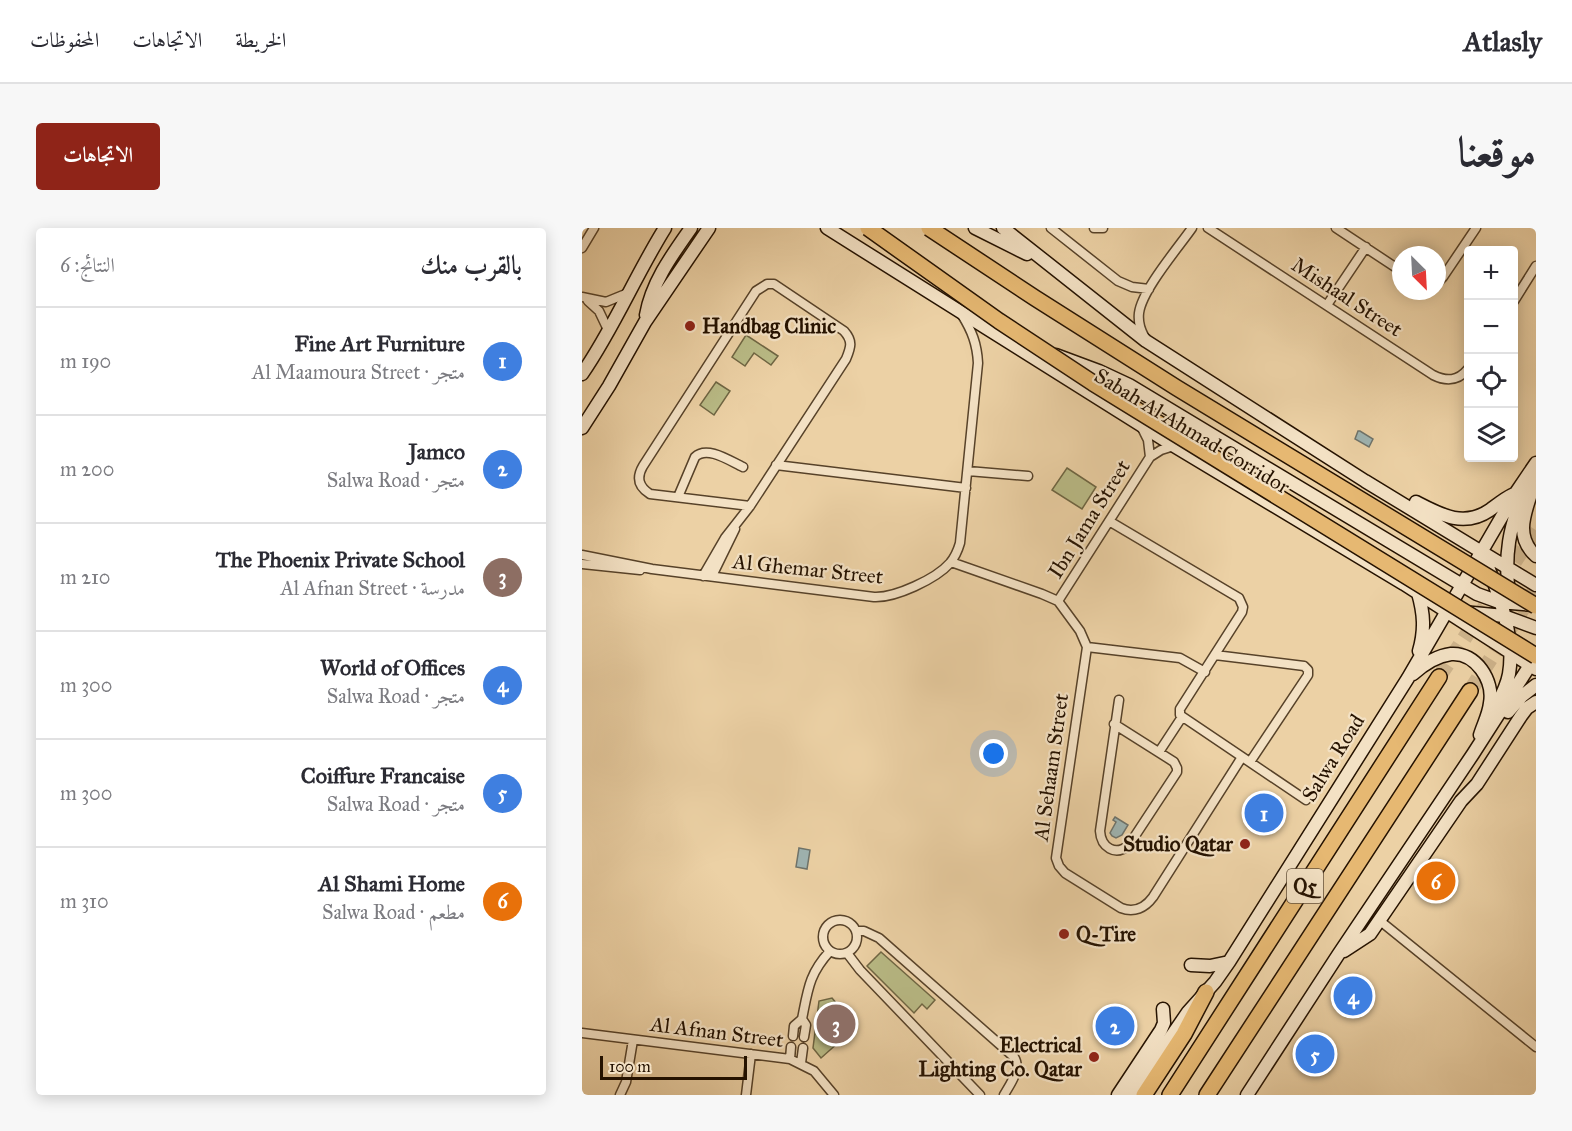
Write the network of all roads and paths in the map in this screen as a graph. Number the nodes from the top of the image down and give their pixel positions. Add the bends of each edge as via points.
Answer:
1 (594, 228) edge
2 (665, 228) edge
3 (691, 228) edge
4 (827, 228) edge
5 (868, 228) edge
6 (929, 228) edge
7 (975, 228) edge
8 (1003, 228) edge
9 (1051, 228) edge
10 (1094, 228) edge
11 (1103, 228) edge
12 (1192, 228) edge
13 (1208, 228) edge
14 (1336, 228) edge
15 (1476, 228) edge
16 (710, 230) edge
17 (1365, 247) junction
18 (582, 248) edge
19 (1045, 261) junction
20 (1392, 265) edge
21 (1536, 266) edge
22 (1446, 273) edge
23 (1149, 289) junction
24 (628, 294) junction
25 (582, 297) edge
26 (1515, 300) edge
27 (1328, 306) junction
28 (962, 314) junction
29 (645, 322) junction
30 (609, 332) junction
31 (1003, 339) junction
32 (1146, 341) junction
33 (1464, 373) edge
34 (582, 374) edge
35 (1140, 424) junction
36 (582, 428) edge
37 (1174, 446) junction
38 (1150, 457) junction
39 (1536, 464) edge
40 (776, 465) junction
41 (743, 467) dead end
42 (968, 471) junction
43 (1028, 476) dead end
44 (1536, 477) edge
45 (1365, 481) junction
46 (966, 488) junction
47 (1515, 494) junction
48 (678, 497) junction
49 (750, 506) junction
50 (1109, 521) junction
51 (1482, 551) junction
52 (582, 555) edge
53 (1536, 556) edge
54 (951, 562) junction
55 (582, 564) edge
56 (1506, 566) junction
57 (652, 569) junction
58 (707, 576) junction
59 (1536, 585) edge
60 (1462, 586) junction
61 (1418, 593) junction
62 (1058, 601) junction
63 (1505, 603) junction
64 (1536, 606) edge
65 (1447, 612) junction
66 (1508, 618) junction
67 (1536, 628) edge
68 (1087, 647) junction
69 (1510, 651) junction
70 (1215, 655) junction
71 (1534, 661) edge
72 (1415, 664) junction
73 (1204, 672) junction
74 (1439, 677) tunnel mouth
75 (1408, 678) junction
76 (1536, 685) edge
77 (1470, 691) tunnel mouth
78 (1119, 699) dead end
79 (1536, 702) edge
80 (1184, 719) junction
81 (1114, 724) junction
82 (1161, 754) junction
83 (1473, 754) junction
84 (1242, 757) junction
85 (1250, 762) junction
86 (1306, 800) dead end
87 (1396, 869) junction
88 (1387, 908) junction
89 (1379, 920) junction
90 (856, 931) junction
91 (830, 951) junction
92 (847, 953) junction
93 (1338, 955) junction
94 (1229, 962) junction
95 (1191, 965) dead end
96 (1206, 992) junction
97 (1163, 1009) dead end
98 (802, 1019) junction
99 (582, 1033) edge
100 (793, 1036) dead end
101 (804, 1037) dead end
102 (633, 1040) junction
103 (791, 1047) dead end
104 (1536, 1047) edge
105 (803, 1048) dead end
106 (751, 1054) junction
107 (790, 1059) junction
108 (801, 1063) junction
109 (620, 1095) edge
110 (746, 1095) edge
111 (834, 1095) edge
112 (980, 1095) edge
113 (1004, 1095) edge
114 (1118, 1095) edge
115 (1131, 1095) edge
116 (1144, 1095) edge
117 (1170, 1095) edge
118 (1207, 1095) edge
119 (1247, 1095) edge

1 - 18 street
2 - 24 main road
3 - 29 main road via 656,282
4 - 28 main road, Sabah Al Ahmad Corridor
5 - 71 highway, Sabah Al Ahmad Corridor, bridge via 1093,383
6 - 64 highway, Sabah Al Ahmad Corridor, bridge via 1177,388
7 - 19 main road
8 - 19 main road
9 - 23 street via 1118,281
10 - 11 street
12 - 23 street
13 - 27 street, Mishaal Street
14 - 17 street
15 - 22 street
16 - 29 main road
17 - 20 street
17 - 27 street
19 - 32 main road
21 - 26 street
23 - 32 street via 1139,313
24 - 25 street via 606,302
24 - 30 main road
25 - 30 street via 599,311
27 - 33 street, Mishaal Street via 1438,378 1457,379
28 - 31 main road, Sabah Al Ahmad Corridor
28 - 42 street via 978,349
29 - 36 main road
30 - 34 main road
31 - 35 main road, Sabah Al Ahmad Corridor
31 - 60 main road via 1068,358 1129,386
32 - 45 main road
35 - 37 main road, Sabah Al Ahmad Corridor
35 - 38 street, Ibn Jama Street via 1148,440
37 - 38 street, Ibn Jama Street
37 - 61 main road, Sabah Al Ahmad Corridor
38 - 50 street, Ibn Jama Street
39 - 47 main road, Salwa Road
39 - 56 main road via 1511,527
40 - 46 street
40 - 48 street via 846,359 851,345 844,331 774,284 761,286 639,472 644,490 650,494
40 - 49 street
41 - 48 street via 706,451 699,453
42 - 43 street
42 - 46 street
44 - 53 main road via 1522,523 1526,544
45 - 47 main road via 1381,483 1437,513 1460,519 1480,515
45 - 51 main road
46 - 54 street via 960,543
47 - 51 main road, Salwa Road
48 - 49 street
49 - 58 street
50 - 62 street, Ibn Jama Street
50 - 70 street via 1239,598 1242,612
51 - 56 main road
51 - 60 main road, Salwa Road
51 - 63 main road
52 - 57 street, Al Ghemar Street
54 - 58 street, Al Ghemar Street via 905,591 882,597
54 - 62 street
55 - 57 street, Al Ghemar Street
56 - 59 main road
56 - 63 main road
57 - 58 street, Al Ghemar Street
60 - 63 main road
60 - 65 main road, Salwa Road
61 - 65 main road, Sabah Al Ahmad Corridor
61 - 72 main road via 1424,629
62 - 68 street
63 - 64 main road
63 - 66 main road
65 - 66 main road
65 - 69 main road, Sabah Al Ahmad Corridor
65 - 72 main road, Salwa Road
66 - 67 main road
66 - 69 main road
66 - 71 main road via 1521,648
68 - 73 street via 1180,658
68 - 84 street, Al Sehaam Street via 1056,858 1065,873 1121,908 1129,911 1143,907
69 - 71 main road, Sabah Al Ahmad Corridor
69 - 83 main road via 1507,683
70 - 73 street
70 - 85 street via 1304,666 1308,670
71 - 83 main road
72 - 75 main road, Salwa Road
73 - 80 street via 1180,709
74 - 117 highway, Q5
75 - 83 main road via 1424,664 1453,654 1464,656 1480,668 1487,678 1490,704
75 - 94 main road, Salwa Road
76 - 83 main road
77 - 118 highway, Q5
78 - 81 street
79 - 88 main road via 1521,716 1478,784 1461,801
80 - 82 street
80 - 84 street
81 - 82 street
81 - 82 street via 1100,831 1106,847 1120,851 1129,845 1177,772 1177,765
83 - 87 main road
84 - 85 street
85 - 86 street
87 - 88 main road
87 - 93 main road
88 - 89 main road
89 - 93 main road via 1370,934
89 - 104 street
90 - 91 street via 842,920 830,924 824,935
90 - 92 street via 855,945
90 - 113 street via 879,938 1014,1057 1016,1071
91 - 92 street
91 - 98 street via 814,972
92 - 112 street
93 - 119 main road
94 - 95 main road
94 - 96 main road, Salwa Road
96 - 115 main road, Salwa Road
96 - 116 highway
97 - 114 main road via 1161,1030
98 - 100 street via 794,1026
98 - 101 street
99 - 102 street, Al Afnan Street
102 - 106 street, Al Afnan Street
102 - 109 street
103 - 107 street
105 - 108 street
106 - 107 street, Al Afnan Street
106 - 110 street
107 - 108 street, Al Afnan Street
108 - 111 street, Al Afnan Street via 814,1071

